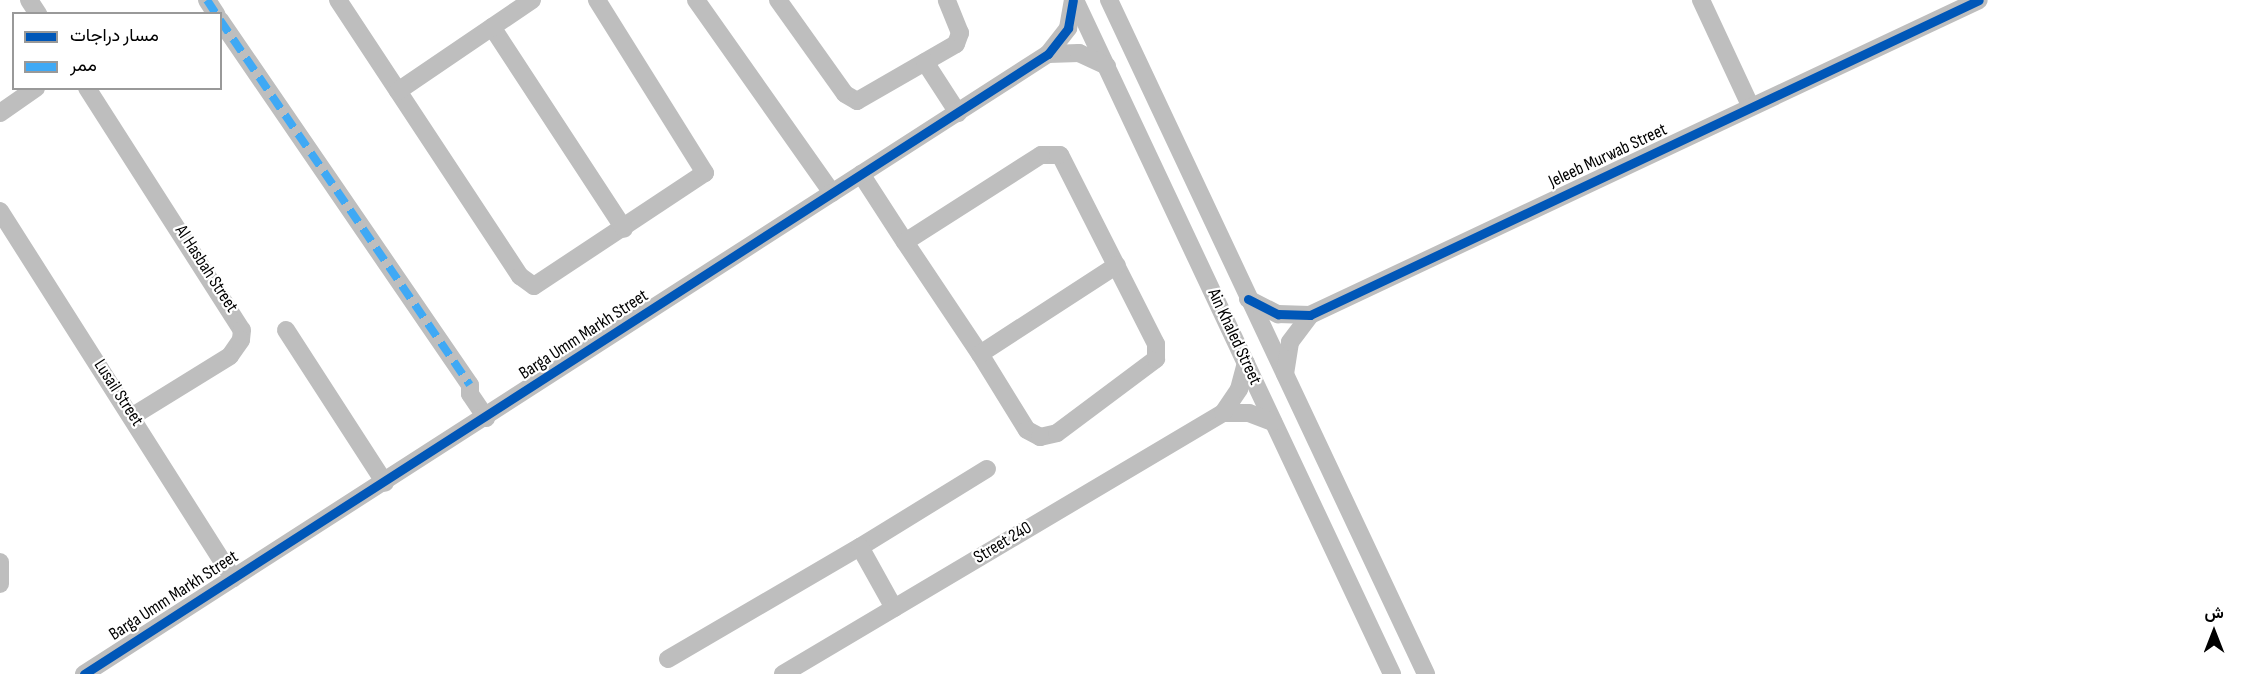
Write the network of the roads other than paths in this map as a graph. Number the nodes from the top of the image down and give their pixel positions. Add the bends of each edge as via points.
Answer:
1 (338, 0) edge
2 (532, 0) edge
3 (597, 0) edge
4 (696, 0) edge
5 (778, 0) edge
6 (947, 0) edge
7 (1074, 0) edge
8 (1109, 0) edge
9 (1701, 0) edge
10 (1979, 0) edge
11 (222, 23) edge
12 (492, 27) junction
13 (1048, 54) junction
14 (925, 62) junction
15 (1107, 66) junction
16 (33, 90) edge
17 (88, 90) edge
18 (398, 90) junction
19 (1751, 106) junction
20 (0, 113) edge
21 (958, 113) junction
22 (861, 174) junction
23 (832, 193) junction
24 (0, 211) edge
25 (624, 229) junction
26 (905, 242) junction
27 (1117, 265) junction
28 (1248, 299) junction
29 (1310, 315) junction
30 (286, 330) dead end
31 (980, 354) junction
32 (1246, 363) junction
33 (1285, 376) junction
34 (1223, 413) junction
35 (133, 416) junction
36 (486, 418) junction
37 (1273, 422) junction
38 (987, 469) dead end
39 (385, 483) junction
40 (860, 547) junction
41 (0, 562) edge
42 (233, 578) junction
43 (0, 584) edge
44 (894, 608) junction
45 (668, 659) dead end
46 (84, 674) edge
47 (783, 674) edge
48 (1392, 674) edge
49 (1426, 674) edge

1 - 18 street
2 - 12 street
3 - 25 street via 704,169 700,179
4 - 23 street
5 - 14 street via 845,94 857,101
6 - 14 street via 960,33 956,44
7 - 13 street, Barga Umm Markh Street via 1068,28
7 - 15 street, Ain Khaled Street
8 - 28 street, Ain Khaled Street
9 - 19 street
10 - 19 street, Jeleeb Murwab Street
11 - 36 street via 470,385 470,394
12 - 18 street
12 - 25 street
13 - 15 street via 1079,53
13 - 21 street, Barga Umm Markh Street
14 - 21 street
15 - 32 street, Ain Khaled Street
16 - 20 street
17 - 35 street, Al Hasbah Street via 242,330 241,340 230,356
18 - 25 street via 526,283 541,284
19 - 29 street, Jeleeb Murwab Street
21 - 22 street, Barga Umm Markh Street
22 - 23 street, Barga Umm Markh Street
22 - 26 street
23 - 36 street, Barga Umm Markh Street
24 - 35 street, Lusail Street
26 - 27 street via 1041,155 1054,153 1066,159
26 - 31 street
27 - 31 street
27 - 31 street via 1156,344 1156,359 1057,433 1040,437 1027,430
28 - 29 street, Jeleeb Murwab Street via 1278,314
28 - 33 street, Ain Khaled Street
29 - 33 street, Jeleeb Murwab Street via 1290,342
30 - 39 street
32 - 34 street, Street 240 via 1239,389
32 - 37 street, Ain Khaled Street
33 - 49 street, Ain Khaled Street
34 - 37 street via 1249,413
34 - 44 street, Street 240
35 - 42 street, Lusail Street
36 - 39 street, Barga Umm Markh Street
37 - 48 street, Ain Khaled Street
38 - 40 street
39 - 42 street, Barga Umm Markh Street
40 - 44 street
40 - 45 street
41 - 43 street
42 - 46 street, Barga Umm Markh Street
44 - 47 street, Street 240

